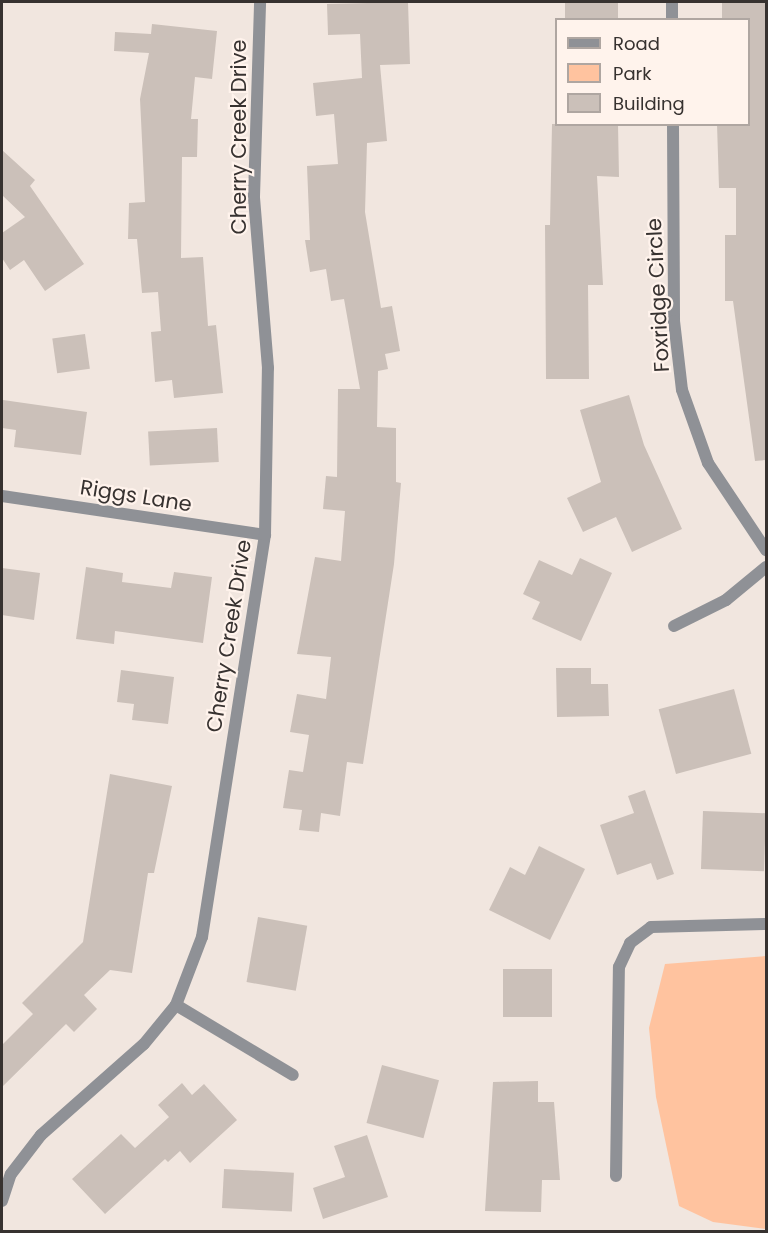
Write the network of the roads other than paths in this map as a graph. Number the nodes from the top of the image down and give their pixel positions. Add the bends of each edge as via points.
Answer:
1 (260, 2) edge
2 (672, 2) edge
3 (672, 18) edge
4 (673, 126) edge
5 (2, 496) edge
6 (265, 535) junction
7 (766, 550) edge
8 (766, 567) edge
9 (674, 627) dead end
10 (766, 924) edge
11 (176, 1005) junction
12 (293, 1075) dead end
13 (6, 1171) edge
14 (616, 1176) dead end
15 (2, 1201) edge

1 - 6 street, Cherry Creek Drive via 254,196 268,368
2 - 3 street
4 - 7 street, Foxridge Circle via 674,321 682,390 708,463
5 - 6 street, Riggs Lane
6 - 11 street, Cherry Creek Drive via 202,937
8 - 9 street via 726,600
10 - 14 street via 651,927 630,943 619,968
11 - 12 street
11 - 13 street, Cherry Creek Drive via 144,1044
13 - 15 street, Cherry Creek Drive

